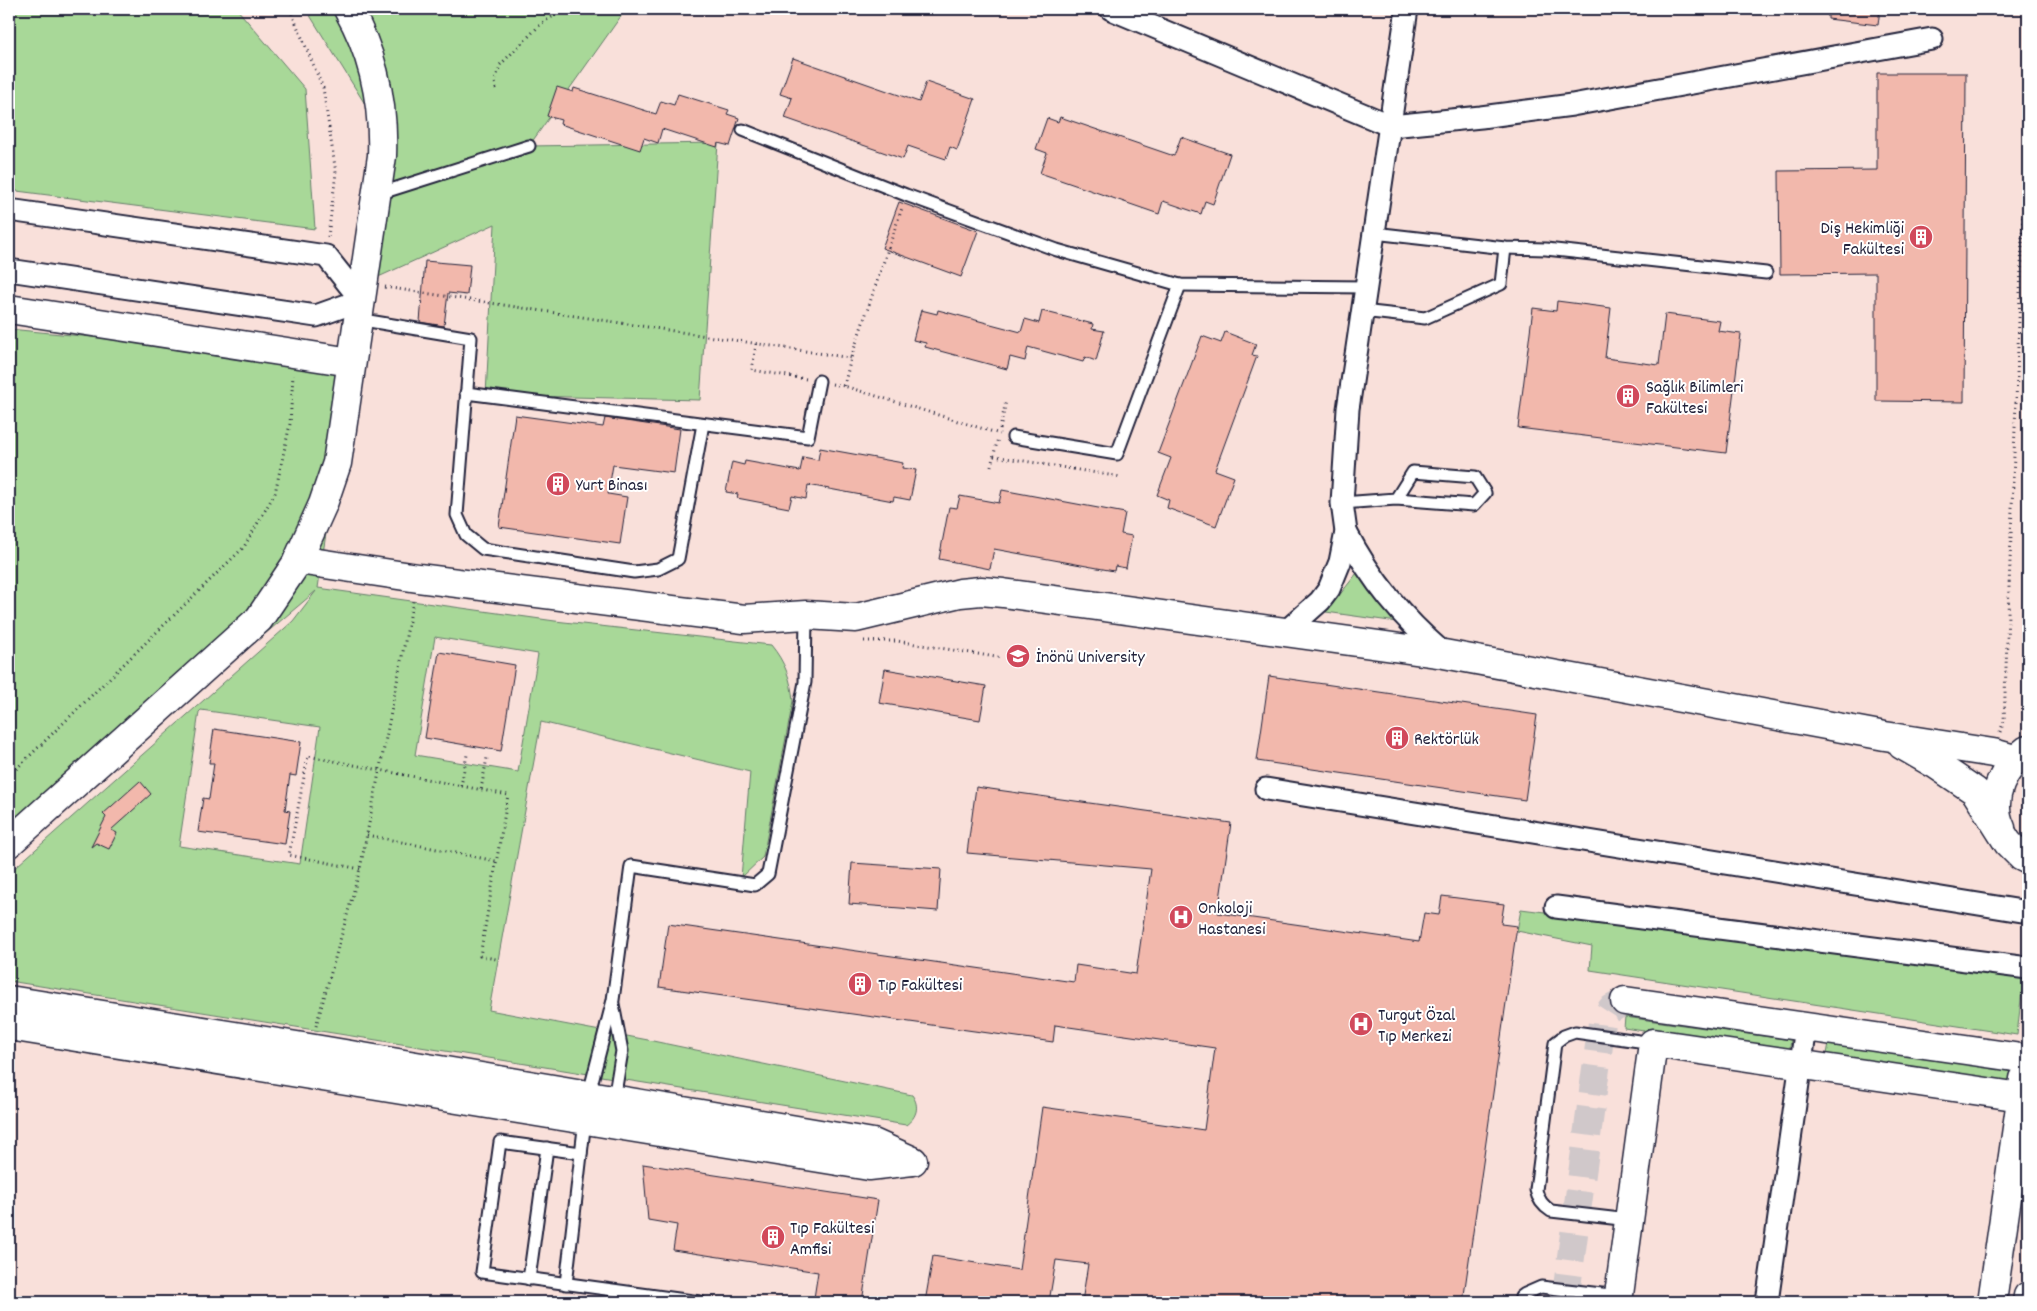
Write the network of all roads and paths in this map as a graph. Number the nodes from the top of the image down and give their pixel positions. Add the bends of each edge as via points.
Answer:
1 (290, 9) edge
2 (348, 9) edge
3 (565, 9) edge
4 (1111, 9) edge
5 (1407, 9) edge
6 (1932, 39) dead end
7 (2028, 81) edge
8 (496, 89) dead end
9 (1391, 126) junction
10 (743, 130) dead end
11 (529, 146) dead end
12 (377, 195) junction
13 (906, 195) junction
14 (9, 210) edge
15 (1374, 234) junction
16 (1505, 248) junction
17 (326, 256) junction
18 (9, 270) edge
19 (1766, 273) dead end
20 (1180, 285) junction
21 (1366, 287) junction
22 (360, 301) junction
23 (9, 309) edge
24 (1362, 311) junction
25 (756, 344) junction
26 (299, 354) junction
27 (851, 358) junction
28 (351, 362) junction
29 (819, 381) junction
30 (844, 386) junction
31 (466, 392) junction
32 (703, 424) junction
33 (1013, 437) joint
34 (991, 466) dead end
35 (1121, 477) dead end
36 (1396, 499) junction
37 (1342, 503) junction
38 (1346, 532) junction
39 (298, 560) junction
40 (418, 578) junction
41 (806, 615) junction
42 (1284, 633) junction
43 (861, 641) dead end
44 (1444, 654) junction
45 (1002, 658) dead end
46 (1885, 736) junction
47 (2012, 754) edge
48 (467, 755) dead end
49 (487, 758) dead end
50 (380, 770) junction
51 (9, 776) edge
52 (461, 786) junction
53 (481, 789) junction
54 (1266, 789) dead end
55 (367, 835) junction
56 (9, 844) edge
57 (2018, 851) edge
58 (496, 860) junction
59 (360, 869) junction
60 (1556, 907) dead end
61 (2028, 912) edge
62 (496, 959) dead end
63 (2028, 968) edge
64 (9, 1000) edge
65 (613, 1000) junction
66 (1625, 1001) dead end
67 (9, 1026) edge
68 (1806, 1027) junction
69 (1653, 1043) junction
70 (309, 1048) junction
71 (2028, 1059) edge
72 (1801, 1065) junction
73 (2025, 1097) edge
74 (596, 1104) junction
75 (547, 1148) junction
76 (581, 1153) junction
77 (1629, 1220) junction
78 (529, 1279) junction
79 (566, 1284) junction
80 (2028, 1296) edge
81 (1619, 1299) edge
82 (700, 1302) edge
83 (1521, 1302) edge
84 (1767, 1302) edge
85 (1992, 1302) edge
86 (2027, 1302) edge

1 - 17 path via 323,88 336,173
2 - 12 street via 373,65 381,103 382,156
3 - 8 path via 542,23 500,65
4 - 9 street
5 - 9 street
6 - 9 street via 1572,105
7 - 47 path via 2004,721
9 - 15 street
10 - 13 lane
11 - 12 lane
12 - 22 street
13 - 20 lane via 1057,250
13 - 27 path
14 - 17 street
15 - 16 lane
15 - 21 street
16 - 19 lane via 1546,249
16 - 24 lane via 1501,284 1425,318
17 - 22 street
18 - 22 street via 318,316
20 - 21 lane
20 - 33 lane via 1117,454
21 - 24 street
22 - 25 path
22 - 28 street
22 - 31 lane via 471,338
23 - 26 street
24 - 37 street via 1348,409
25 - 27 path
25 - 29 path via 752,370
26 - 28 street
26 - 51 path via 294,367 290,424 275,493 244,547
27 - 30 path
28 - 39 street via 336,462 323,504
29 - 30 path
29 - 32 lane via 808,437
30 - 33 path
31 - 32 lane
31 - 32 lane via 457,515 466,535 483,549 634,572 658,569 678,559
34 - 35 path via 994,456
36 - 36 lane via 1474,505 1484,493 1475,477 1413,472
36 - 37 lane
37 - 38 street
38 - 42 street via 1340,562 1329,589
38 - 44 street via 1359,558 1387,598
39 - 40 street
39 - 56 street via 259,619
40 - 41 street via 744,619
40 - 50 path
41 - 42 street via 856,618 938,597 981,591
41 - 65 lane via 805,682 768,874 755,885 631,866
42 - 44 street
43 - 45 path via 897,641
44 - 46 street
46 - 47 street
46 - 57 street via 1975,791
47 - 57 street via 1996,800 1998,822
48 - 52 path
49 - 53 path
50 - 52 path
50 - 55 path
50 - 59 path via 308,756 289,855
52 - 53 path
53 - 58 path via 508,795
54 - 61 street
55 - 58 path
55 - 59 path
58 - 62 path via 480,956
59 - 70 path
60 - 63 street
64 - 70 street
65 - 74 lane
65 - 74 lane via 622,1051
66 - 68 street
67 - 74 street
68 - 71 street
68 - 72 street
69 - 72 street
69 - 77 street
69 - 77 lane via 1575,1032 1555,1044 1537,1195 1551,1211
70 - 74 street
71 - 73 street
72 - 73 street
72 - 84 street
73 - 85 street
74 - 74 street via 869,1166 913,1161 873,1143
74 - 76 lane
75 - 76 lane
75 - 78 lane
75 - 78 lane via 500,1142 482,1272
76 - 79 lane
77 - 81 street
78 - 79 lane
79 - 82 lane
80 - 86 street
81 - 83 lane via 1541,1287 1525,1294

